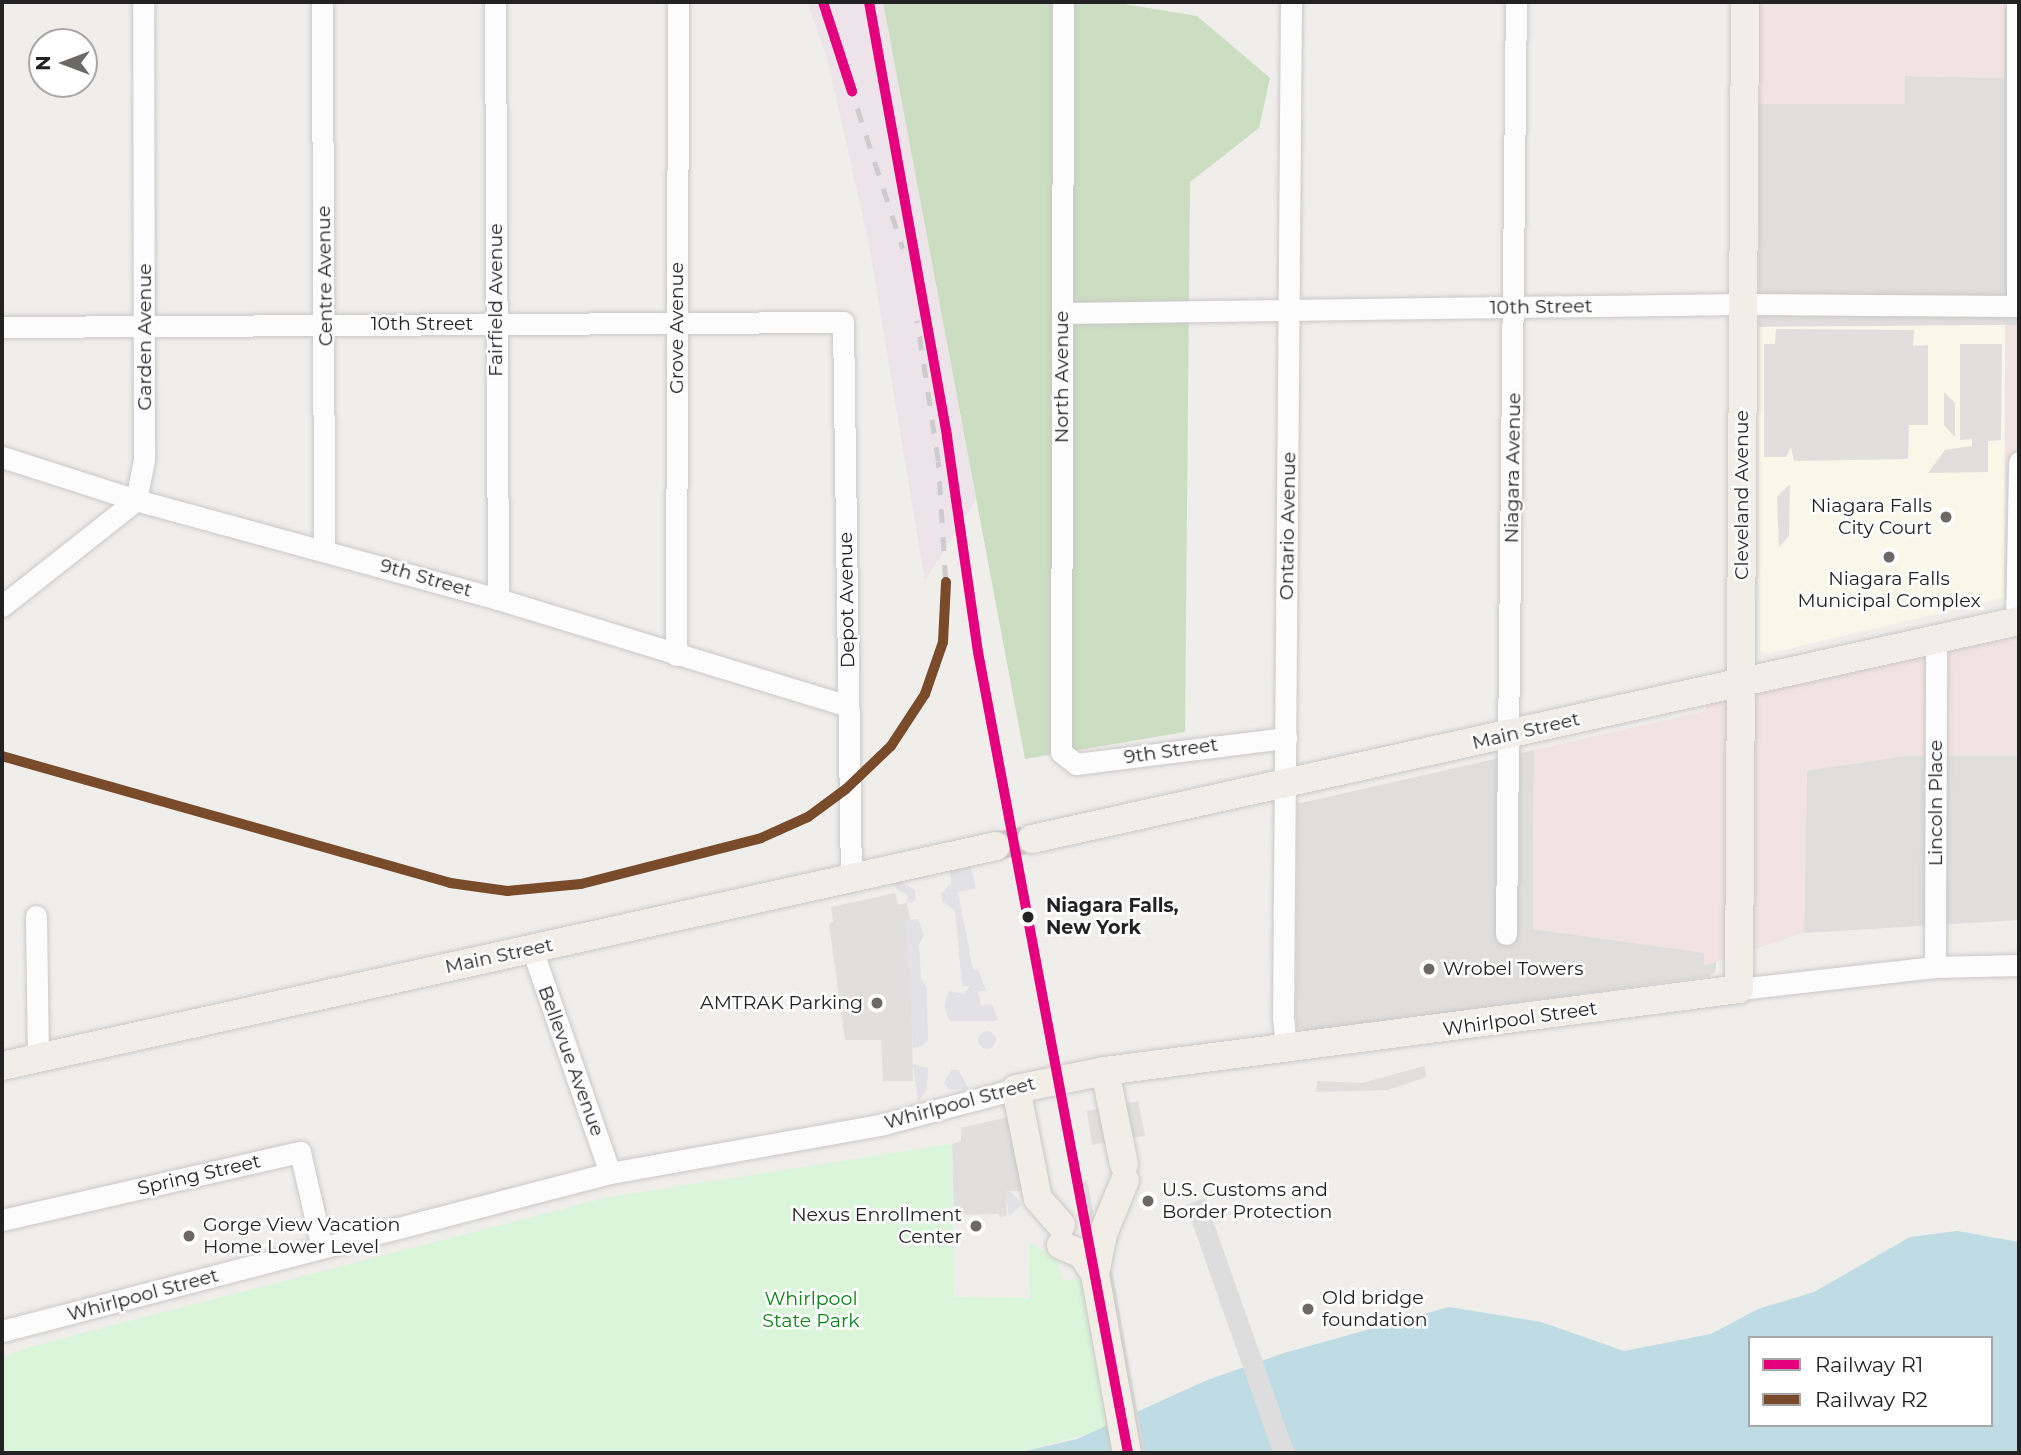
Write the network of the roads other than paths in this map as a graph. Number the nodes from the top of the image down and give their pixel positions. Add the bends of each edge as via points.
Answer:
1 (143, 2) edge
2 (321, 2) edge
3 (495, 2) edge
4 (678, 2) edge
5 (1063, 2) edge
6 (1291, 2) edge
7 (1516, 2) edge
8 (1745, 2) edge
9 (2017, 2) edge
10 (1743, 304) junction
11 (2018, 306) edge
12 (1515, 308) junction
13 (1290, 310) junction
14 (1062, 313) junction
15 (843, 322) joint
16 (677, 323) junction
17 (497, 324) junction
18 (326, 325) junction
19 (146, 326) junction
20 (2, 327) edge
21 (2, 457) edge
22 (2019, 462) edge
23 (136, 500) junction
24 (324, 550) junction
25 (498, 599) junction
26 (2, 606) edge
27 (2018, 621) edge
28 (1936, 638) junction
29 (676, 655) junction
30 (1740, 681) junction
31 (848, 706) junction
32 (1509, 735) junction
33 (1286, 738) junction
34 (1061, 752) joint
35 (1285, 783) junction
36 (1032, 839) tunnel mouth
37 (996, 846) tunnel mouth
38 (851, 878) junction
39 (36, 916) dead end
40 (1506, 933) dead end
41 (532, 949) junction
42 (2019, 965) edge
43 (1935, 967) junction
44 (1739, 989) junction
45 (1286, 1050) junction
46 (38, 1059) junction
47 (2, 1066) edge
48 (1105, 1071) junction
49 (1016, 1089) junction
50 (610, 1173) junction
51 (2, 1220) edge
52 (322, 1248) junction
53 (1095, 1274) junction
54 (2, 1331) edge
55 (1128, 1453) edge

1 - 19 street, Garden Avenue
2 - 18 street, Centre Avenue
3 - 17 street, Fairfield Avenue
4 - 16 street, Grove Avenue
5 - 14 street, North Avenue
6 - 13 street, Ontario Avenue
7 - 12 street, Niagara Avenue
8 - 10 main road, Cleveland Avenue
9 - 11 street
10 - 11 street, 10th Street
10 - 12 street, 10th Street
10 - 30 main road, Cleveland Avenue
12 - 13 street, 10th Street
12 - 32 street, Niagara Avenue
13 - 14 street, 10th Street
13 - 33 street, Ontario Avenue
14 - 34 street, North Avenue
15 - 16 street, 10th Street
15 - 31 street, Depot Avenue
16 - 17 street, 10th Street
16 - 29 street, Grove Avenue
17 - 18 street, 10th Street
17 - 25 street, Fairfield Avenue
18 - 19 street, 10th Street
18 - 24 street, Centre Avenue
19 - 20 street, 10th Street
19 - 23 street, Garden Avenue via 144,460
21 - 23 street, 9th Street
22 - 27 street
23 - 24 street, 9th Street
23 - 26 street
24 - 25 street, 9th Street
25 - 29 street, 9th Street
27 - 28 main road, Main Street
28 - 30 main road, Main Street
28 - 43 street, Lincoln Place
29 - 31 street, 9th Street
30 - 32 main road, Main Street
30 - 44 main road, Cleveland Avenue
31 - 38 street, Depot Avenue
32 - 35 main road, Main Street
32 - 40 street, Niagara Avenue
33 - 34 street, 9th Street via 1076,764
33 - 35 street, Ontario Avenue
35 - 36 main road, Main Street
35 - 45 street, Ontario Avenue
37 - 38 main road, Main Street
38 - 41 main road, Main Street
39 - 46 street
41 - 46 main road, Main Street
41 - 50 street, Bellevue Avenue
42 - 43 street, Whirlpool Street
43 - 44 street, Whirlpool Street
44 - 45 main road, Whirlpool Street
45 - 48 main road, Whirlpool Street
46 - 47 main road, Main Street
48 - 49 main road, Whirlpool Street
48 - 53 main road via 1125,1172 1103,1234
49 - 50 street, Whirlpool Street via 884,1124
49 - 53 main road via 1035,1190 1060,1233 1087,1259
50 - 52 street, Whirlpool Street
51 - 52 street, Spring Street via 300,1152
52 - 54 street, Whirlpool Street
53 - 55 main road

